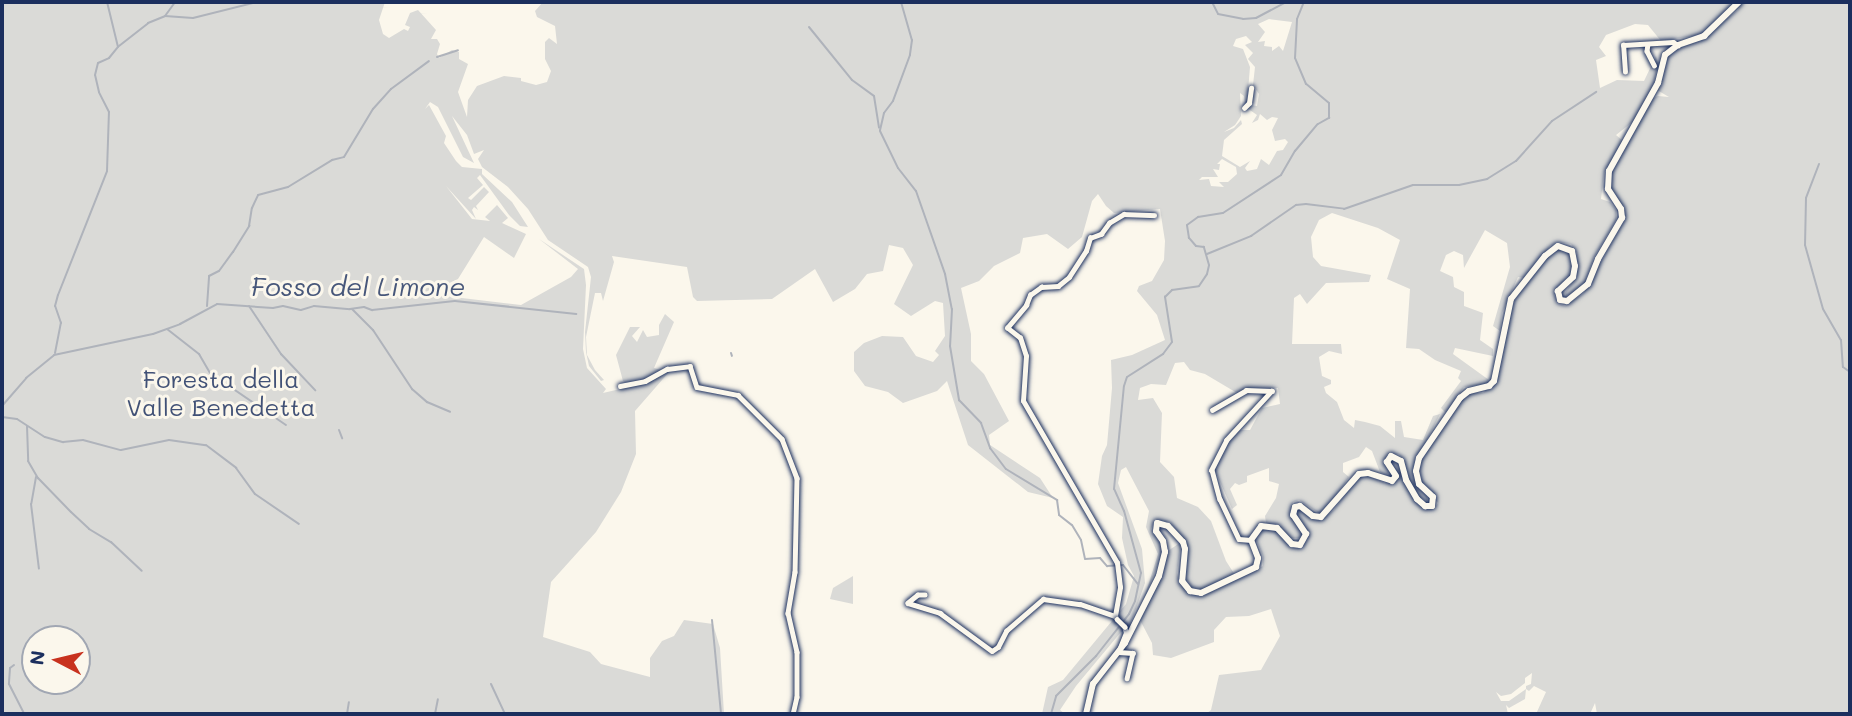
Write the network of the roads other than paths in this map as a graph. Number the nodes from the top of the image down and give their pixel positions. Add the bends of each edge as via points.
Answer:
1 (1739, 2) edge
2 (1647, 44) junction
3 (1678, 45) junction
4 (1654, 65) dead end
5 (1625, 72) dead end
6 (1251, 88) dead end
7 (1244, 108) dead end
8 (1154, 215) dead end
9 (620, 386) dead end
10 (1212, 410) dead end
11 (1251, 540) junction
12 (925, 595) dead end
13 (1116, 618) junction
14 (1119, 651) junction
15 (1127, 678) dead end
16 (793, 714) edge
17 (1086, 714) edge

1 - 3 main road via 1704,36
2 - 3 street
2 - 4 street
2 - 5 street via 1623,45
3 - 11 main road via 1665,55 1658,83 1609,171 1608,189 1622,218 1591,279 1571,299 1560,300 1558,291 1574,272 1574,255 1562,246 1549,251 1510,303 1494,381 1460,398 1419,458 1419,484 1433,497 1432,506 1417,499 1401,461 1391,456 1387,462 1395,473 1392,481 1359,474 1321,517 1294,507 1293,515 1306,534 1302,544 1292,544 1277,528 1264,526
6 - 7 street
8 - 13 street via 1124,215 1109,223 1090,238 1069,277 1058,286 1041,287 1030,295 1007,328 1020,338 1026,356 1023,401 1116,564
9 - 16 street via 690,366 697,387 734,393 782,439 794,467 797,502 795,572 788,613 797,652
10 - 11 street via 1246,390 1272,391 1227,440 1212,470 1239,539
11 - 14 main road via 1256,566 1197,593 1182,581 1182,542 1168,526 1157,523 1164,559
12 - 13 street via 908,603 940,613 992,651 1006,631 1043,599 1080,604
13 - 14 street, bridge via 1126,633
14 - 15 street via 1133,653
14 - 17 main road via 1093,684

